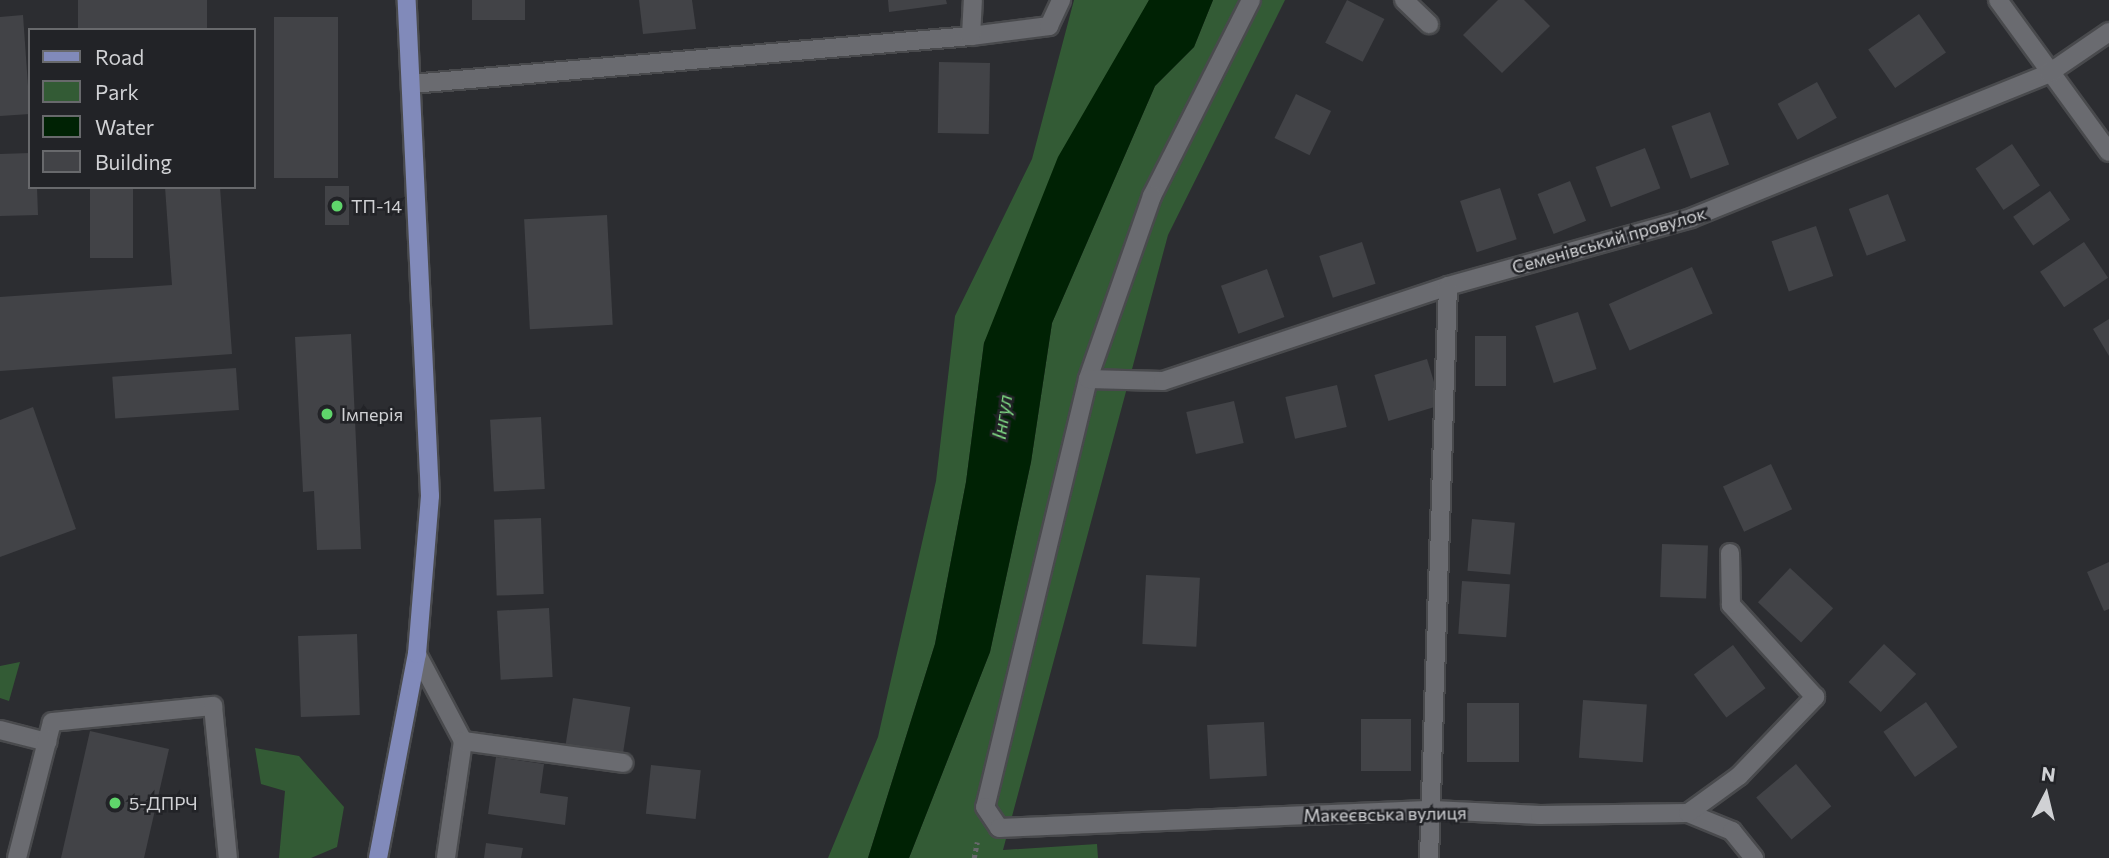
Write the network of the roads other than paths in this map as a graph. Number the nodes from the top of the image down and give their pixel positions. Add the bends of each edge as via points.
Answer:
1 (407, 0) edge
2 (973, 0) edge
3 (1061, 0) edge
4 (1251, 0) edge
5 (1404, 0) edge
6 (1998, 0) edge
7 (1429, 24) dead end
8 (2109, 32) edge
9 (971, 36) junction
10 (2049, 73) junction
11 (411, 84) junction
12 (2109, 152) edge
13 (1448, 286) junction
14 (1088, 379) junction
15 (1730, 553) dead end
16 (417, 654) junction
17 (0, 730) edge
18 (463, 741) junction
19 (47, 742) junction
20 (624, 763) dead end
21 (1433, 810) junction
22 (1688, 813) junction
23 (17, 858) edge
24 (228, 858) edge
25 (378, 858) edge
26 (446, 858) edge
27 (1429, 858) edge
28 (1754, 858) edge

1 - 11 main road
2 - 9 street
3 - 9 street via 1049,26
4 - 14 street via 1152,196
5 - 7 street
6 - 10 street
8 - 10 street, Семенівський провулок
9 - 11 street
10 - 12 street
10 - 13 street, Семенівський провулок via 1691,218
11 - 16 main road via 429,496
13 - 14 street, Семенівський провулок via 1163,381
13 - 21 street
14 - 21 street, Макеєвська вулиця via 985,807 999,828
15 - 22 street via 1731,605 1815,697 1739,776
16 - 18 street
16 - 25 main road
17 - 19 street
18 - 20 street
18 - 26 street
19 - 23 street
19 - 24 street via 52,722 213,706
21 - 22 street, Макеєвська вулиця via 1540,815
21 - 27 street
22 - 28 street, Макеєвська вулиця via 1732,831

